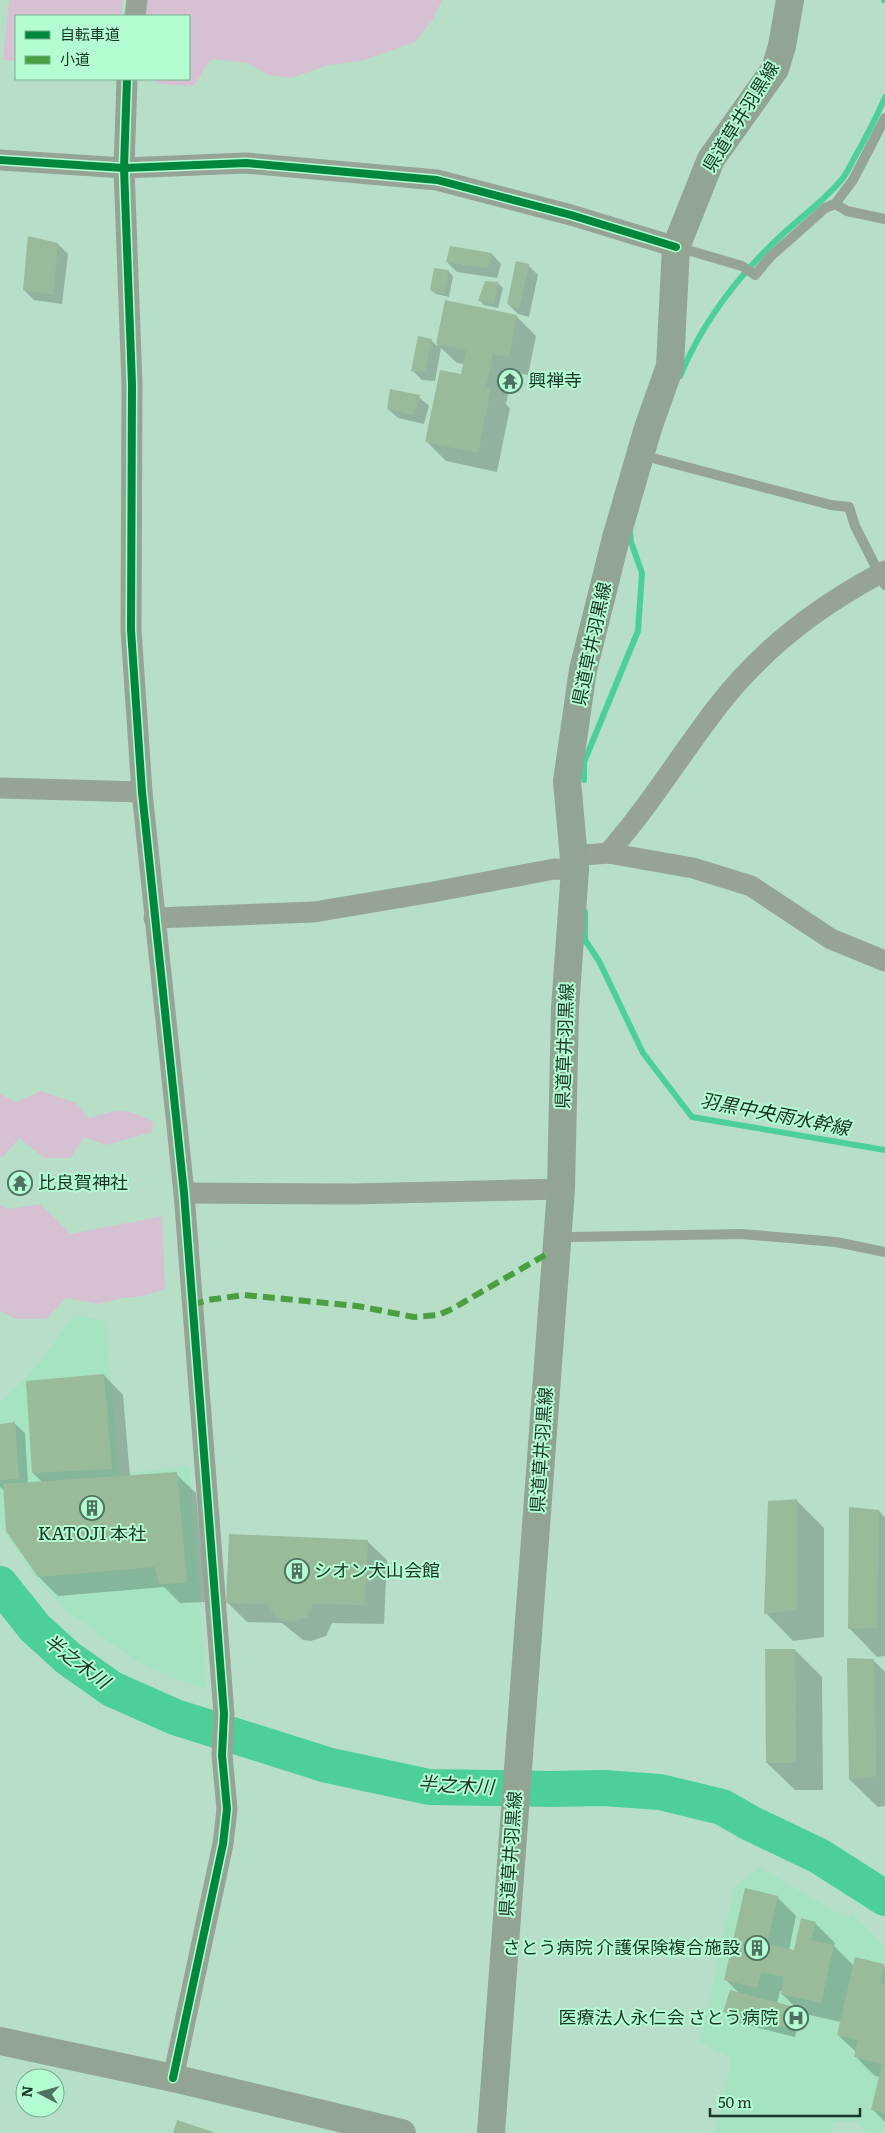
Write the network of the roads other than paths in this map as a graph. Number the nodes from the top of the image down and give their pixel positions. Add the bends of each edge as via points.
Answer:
1 (137, 0) edge
2 (790, 0) edge
3 (135, 15) edge
4 (127, 80) edge
5 (885, 118) edge
6 (0, 160) edge
7 (124, 168) junction
8 (835, 204) junction
9 (885, 219) edge
10 (676, 247) junction
11 (640, 455) junction
12 (883, 577) edge
13 (0, 788) edge
14 (142, 792) junction
15 (608, 853) junction
16 (574, 863) junction
17 (154, 918) junction
18 (885, 961) edge
19 (561, 1189) junction
20 (184, 1193) junction
21 (550, 1250) junction
22 (885, 1252) edge
23 (0, 2041) edge
24 (173, 2078) junction
25 (402, 2133) edge
26 (491, 2133) edge

1 - 3 street
2 - 10 main road, 県道草井羽黒線 via 775,69 711,159
4 - 7 street
5 - 8 lane via 853,180
6 - 7 street
7 - 10 street via 246,163 437,180
7 - 14 street via 132,384 131,630
8 - 9 lane via 847,211
8 - 10 lane via 825,208 800,230 755,276 742,266
10 - 11 main road, 県道草井羽黒線 via 670,366
11 - 12 lane via 849,507 855,526
11 - 16 main road, 県道草井羽黒線 via 583,670 567,781
12 - 15 street via 835,599 770,649 718,706 630,829
13 - 14 street
14 - 17 street
15 - 16 street
15 - 18 street via 693,868 750,886 831,939
16 - 17 street via 314,912
16 - 19 main road, 県道草井羽黒線 via 565,1008
17 - 20 street
19 - 20 street via 353,1194
19 - 21 main road, 県道草井羽黒線
20 - 24 street via 224,1714 222,1754 227,1809 223,1844
21 - 22 lane via 570,1237 742,1234 836,1242
21 - 26 main road, 県道草井羽黒線 via 518,1770
23 - 24 main road
24 - 25 main road

